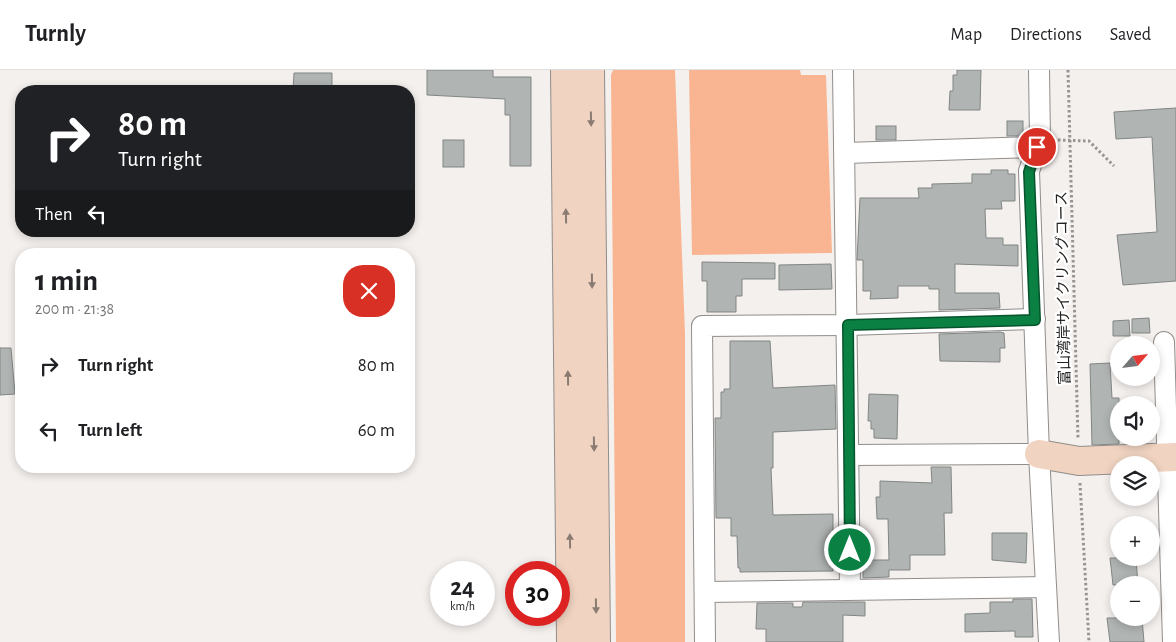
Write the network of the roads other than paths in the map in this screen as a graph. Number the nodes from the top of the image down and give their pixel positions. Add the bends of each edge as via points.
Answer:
1 (565, 70) edge
2 (590, 70) edge
3 (843, 70) edge
4 (1039, 70) edge
5 (1038, 144) junction
6 (845, 153) junction
7 (1035, 320) junction
8 (848, 325) junction
9 (1164, 342) dead end
10 (1057, 453) junction
11 (850, 455) junction
12 (1172, 457) edge
13 (1045, 587) junction
14 (850, 589) junction
15 (705, 592) junction
16 (571, 642) edge
17 (596, 642) edge
18 (705, 642) edge
19 (1048, 642) edge
20 (1173, 642) edge

16 -> 1 street
2 -> 17 street
3 - 6 street
4 - 5 street
5 - 6 street
5 - 7 street via 1029,172
6 - 8 street
7 - 8 street
7 - 10 street
8 - 11 street
8 - 15 street via 702,326
9 - 12 street
10 - 11 street
10 - 12 street via 1078,460
10 - 13 street
11 - 14 street
12 - 20 street
13 - 14 street
13 - 19 street
14 - 15 street
15 - 18 street

